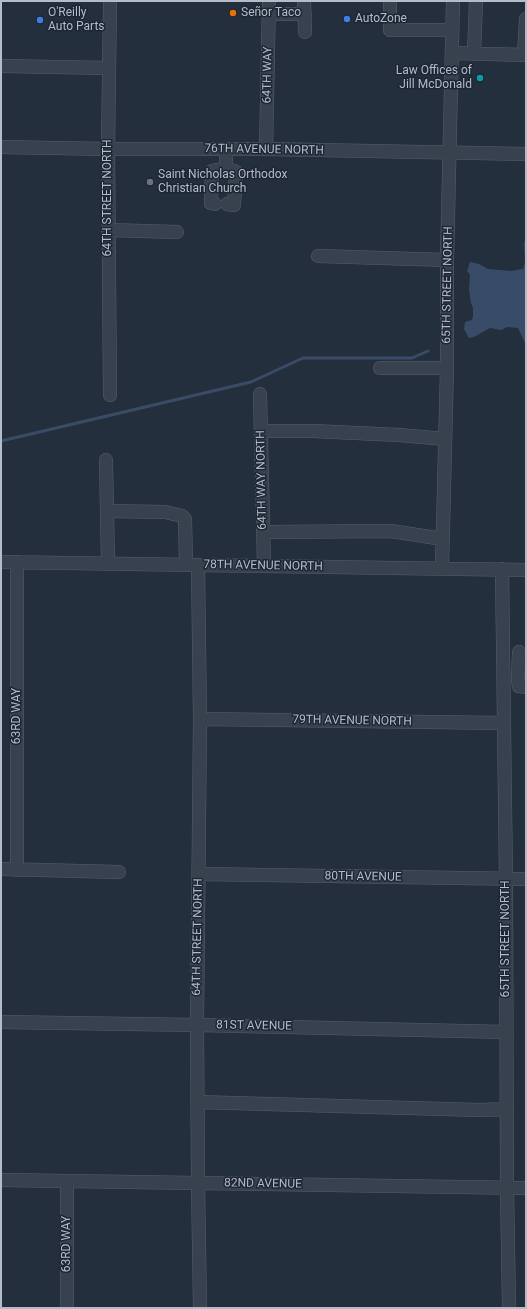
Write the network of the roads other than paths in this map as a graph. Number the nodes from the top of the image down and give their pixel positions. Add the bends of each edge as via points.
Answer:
1 (110, 1) edge
2 (304, 1) edge
3 (390, 1) edge
4 (452, 1) edge
5 (476, 1) edge
6 (269, 8) edge
7 (305, 14) junction
8 (526, 19) edge
9 (452, 30) junction
10 (305, 32) dead end
11 (525, 39) edge
12 (452, 53) junction
13 (474, 54) junction
14 (525, 55) edge
15 (1, 66) edge
16 (109, 68) junction
17 (1, 147) edge
18 (108, 149) junction
19 (226, 149) junction
20 (266, 149) junction
21 (450, 153) junction
22 (526, 154) edge
23 (226, 168) junction
24 (108, 230) junction
25 (177, 232) dead end
26 (318, 256) dead end
27 (447, 260) junction
28 (380, 368) dead end
29 (447, 368) junction
30 (260, 394) dead end
31 (110, 395) dead end
32 (261, 431) junction
33 (445, 439) junction
34 (106, 460) dead end
35 (107, 511) junction
36 (264, 532) junction
37 (443, 539) junction
38 (1, 562) edge
39 (17, 562) junction
40 (108, 564) junction
41 (192, 565) junction
42 (264, 566) junction
43 (442, 568) junction
44 (502, 570) junction
45 (526, 570) edge
46 (503, 644) junction
47 (523, 652) edge
48 (526, 687) edge
49 (200, 719) junction
50 (504, 723) junction
51 (1, 869) edge
52 (17, 870) junction
53 (119, 872) dead end
54 (199, 874) junction
55 (506, 879) junction
56 (526, 879) edge
57 (1, 1022) edge
58 (197, 1025) junction
59 (507, 1032) junction
60 (197, 1102) junction
61 (507, 1109) junction
62 (1, 1180) edge
63 (67, 1181) junction
64 (198, 1183) junction
65 (507, 1187) junction
66 (526, 1188) edge
67 (67, 1308) edge
68 (200, 1308) edge
69 (509, 1308) edge

1 - 16 street, 64TH STREET NORTH
2 - 7 street
3 - 9 street via 390,30
4 - 9 street, 65TH STREET NORTH
5 - 13 street
6 - 7 street
6 - 20 street, 64TH WAY
7 - 10 street
8 - 11 street
9 - 12 street, 65TH STREET NORTH
11 - 14 street
12 - 13 street
12 - 21 street, 65TH STREET NORTH
13 - 14 street
15 - 16 street
16 - 18 street, 64TH STREET NORTH
17 - 18 street, 76TH AVENUE NORTH
18 - 19 street, 76TH AVENUE NORTH
18 - 24 street, 64TH STREET NORTH
19 - 20 street, 76TH AVENUE NORTH
19 - 23 street
20 - 21 street, 76TH AVENUE NORTH
21 - 22 street, 76TH AVENUE NORTH
21 - 27 street, 65TH STREET NORTH
23 - 23 street via 212,171 211,204 234,205 236,172
24 - 25 street
24 - 31 street, 64TH STREET NORTH
26 - 27 street
27 - 29 street, 65TH STREET NORTH
28 - 29 street
29 - 33 street, 65TH STREET NORTH
30 - 32 street, 64TH WAY NORTH
32 - 33 street via 313,431
32 - 36 street, 64TH WAY NORTH
33 - 37 street, 65TH STREET NORTH
34 - 35 street
35 - 40 street
35 - 41 street, 64TH STREET NORTH via 165,512 182,516 185,519
36 - 37 street via 391,532
36 - 42 street, 64TH WAY NORTH
37 - 43 street, 65TH STREET NORTH
38 - 39 street, 78TH AVENUE NORTH
39 - 40 street, 78TH AVENUE NORTH
39 - 52 street, 63RD WAY
40 - 41 street, 78TH AVENUE NORTH
41 - 42 street, 78TH AVENUE NORTH
41 - 49 street, 64TH STREET NORTH
42 - 43 street, 78TH AVENUE NORTH
43 - 44 street, 78TH AVENUE NORTH
44 - 45 street, 78TH AVENUE NORTH
44 - 46 street, 65TH STREET NORTH
46 - 47 street
46 - 50 street, 65TH STREET NORTH
47 - 48 street via 518,680 519,686
49 - 50 street, 79TH AVENUE NORTH
49 - 54 street, 64TH STREET NORTH
50 - 55 street, 65TH STREET NORTH
51 - 52 street
52 - 53 street
54 - 55 street, 80TH AVENUE
54 - 58 street, 64TH STREET NORTH
55 - 56 street, 80TH AVENUE
55 - 59 street, 65TH STREET NORTH
57 - 58 street, 81ST AVENUE
58 - 59 street, 81ST AVENUE
58 - 60 street, 64TH STREET NORTH
59 - 61 street, 65TH STREET NORTH
60 - 61 street
60 - 64 street, 64TH STREET NORTH
61 - 65 street, 65TH STREET NORTH
62 - 63 street, 82ND AVENUE
63 - 64 street, 82ND AVENUE
63 - 67 street, 63RD WAY
64 - 65 street, 82ND AVENUE
64 - 68 street, 64TH STREET NORTH
65 - 66 street, 82ND AVENUE
65 - 69 street, 65TH STREET NORTH

